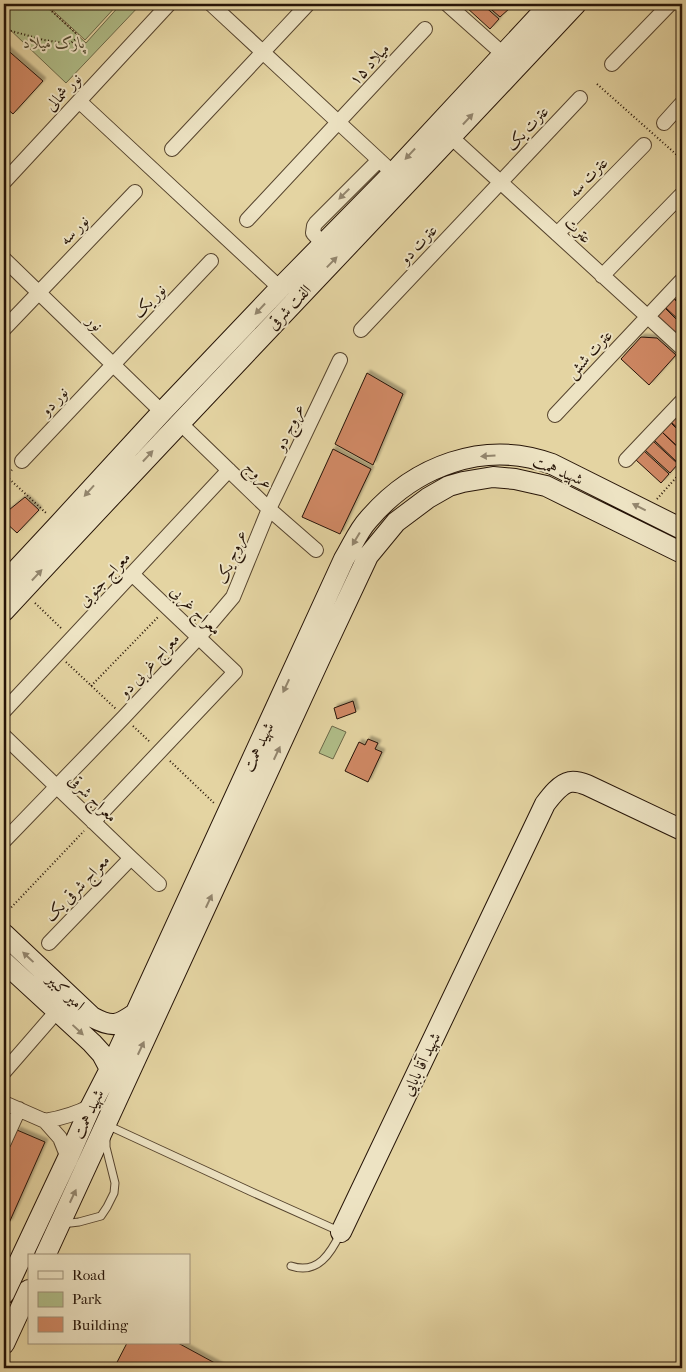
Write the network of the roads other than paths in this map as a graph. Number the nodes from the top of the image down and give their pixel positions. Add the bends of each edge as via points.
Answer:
1 (169, 4) edge
2 (210, 4) edge
3 (308, 4) edge
4 (447, 4) edge
5 (550, 4) edge
6 (576, 4) edge
7 (670, 4) edge
8 (425, 30) dead end
9 (264, 52) junction
10 (503, 54) junction
11 (612, 64) dead end
12 (580, 98) dead end
13 (79, 101) junction
14 (682, 103) edge
15 (339, 122) junction
16 (664, 123) dead end
17 (451, 137) junction
18 (644, 144) dead end
19 (172, 149) dead end
20 (386, 166) junction
21 (4, 182) edge
22 (500, 183) junction
23 (135, 192) dead end
24 (682, 194) edge
25 (247, 220) dead end
26 (557, 234) junction
27 (4, 259) edge
28 (211, 261) dead end
29 (602, 276) junction
30 (682, 280) edge
31 (280, 288) junction
32 (38, 293) junction
33 (648, 317) junction
34 (4, 329) edge
35 (361, 330) dead end
36 (682, 348) edge
37 (340, 360) dead end
38 (113, 364) junction
39 (682, 401) edge
40 (162, 412) junction
41 (555, 415) dead end
42 (179, 422) junction
43 (626, 460) dead end
44 (22, 461) dead end
45 (229, 470) junction
46 (269, 509) junction
47 (680, 528) edge
48 (316, 550) dead end
49 (676, 550) edge
50 (132, 574) junction
51 (4, 583) edge
52 (4, 611) edge
53 (199, 637) junction
54 (4, 711) edge
55 (4, 736) edge
56 (56, 787) junction
57 (93, 822) junction
58 (682, 830) edge
59 (4, 841) edge
60 (131, 858) junction
61 (159, 884) dead end
62 (4, 934) edge
63 (49, 943) dead end
64 (4, 962) edge
65 (58, 1011) junction
66 (136, 1013) junction
67 (110, 1069) junction
68 (4, 1072) edge
69 (4, 1103) edge
70 (91, 1106) junction
71 (19, 1109) junction
72 (45, 1121) junction
73 (106, 1124) junction
74 (5, 1139) edge
75 (68, 1158) junction
76 (60, 1224) junction
77 (341, 1232) junction
78 (46, 1254) edge
79 (291, 1266) dead end
80 (28, 1292) edge
81 (4, 1294) edge
82 (4, 1344) edge

1 - 13 street, نور شمالی
2 - 9 street
3 - 9 street
4 - 10 street
5 - 10 street, الفت شرقی
17 -> 6 street, الفت شرقی
7 - 11 street
8 - 15 street, میلاد ۱۵
9 - 15 street
9 - 19 street
10 -> 20 street, الفت شرقی
12 - 22 street, عترت یک
13 - 21 street, نور شمالی
13 - 31 street
14 - 16 street
15 - 20 street
15 - 25 street, میلاد ۱۵
17 - 22 street, عترت
42 -> 17 street, الفت شرقی
18 - 26 street, عترت سه
20 -> 31 street, الفت شرقی via 323,244
22 - 26 street, عترت
22 - 35 street, عترت دو
23 - 32 street, نور سه
24 - 29 street
26 - 29 street, عترت
27 - 32 street, نور
28 - 38 street, نور یک
29 - 33 street, عترت
30 - 33 street, عترت شش
31 -> 40 street, الفت شرقی
32 - 34 street, نور سه
32 - 38 street, نور
33 - 36 street, عترت
33 - 41 street, عترت شش
37 - 46 street, عروج دو
38 - 40 street, نور
38 - 44 street, نور دو
39 - 43 street
40 -> 51 street, الفت شرقی
42 - 45 street, عروج
52 -> 42 street, الفت شرقی
45 - 46 street, عروج
45 - 50 street, معراج جنوبی
46 - 48 street, عروج
46 - 53 street, عروج یک via 233,597
47 - 49 street
47 -> 66 street, شهید همت via 537,458 475,456 447,463 393,495 367,521 344,559
73 -> 49 street, شهید همت via 368,556 396,522 449,486 493,477 515,479 546,486
50 - 53 street, معراج غربی
50 - 54 street, معراج جنوبی
53 - 56 street, معراج غربی دو
53 - 57 street, معراج غربی via 234,672
55 - 56 street, معراج شرقی
56 - 57 street, معراج شرقی
56 - 59 street, معراج غربی دو
57 - 60 street, معراج شرقی
58 - 77 street, شهید آقا بابایی via 579,782 570,782 553,794 545,804
60 - 61 street, معراج شرقی
60 - 63 street, معراج شرقی یک
66 -> 62 street, امیر کبیر via 114,1025 92,1017
64 - 65 street, امیر کبیر
65 -> 67 street, امیر کبیر via 98,1049
65 - 68 street
66 - 67 street, شهید همت
67 - 70 street, شهید همت
69 - 71 street
70 - 72 street via 78,1113
70 - 75 street, شهید همت
71 - 72 street
71 - 74 street
72 - 75 street via 60,1138
76 -> 73 street, شهید همت
73 - 76 lane via 106,1147 115,1183 111,1200 101,1216
73 - 77 lane
75 - 81 street, شهید همت
76 - 78 street, شهید همت
77 - 79 lane via 328,1256 321,1261 300,1268
80 - 82 street

